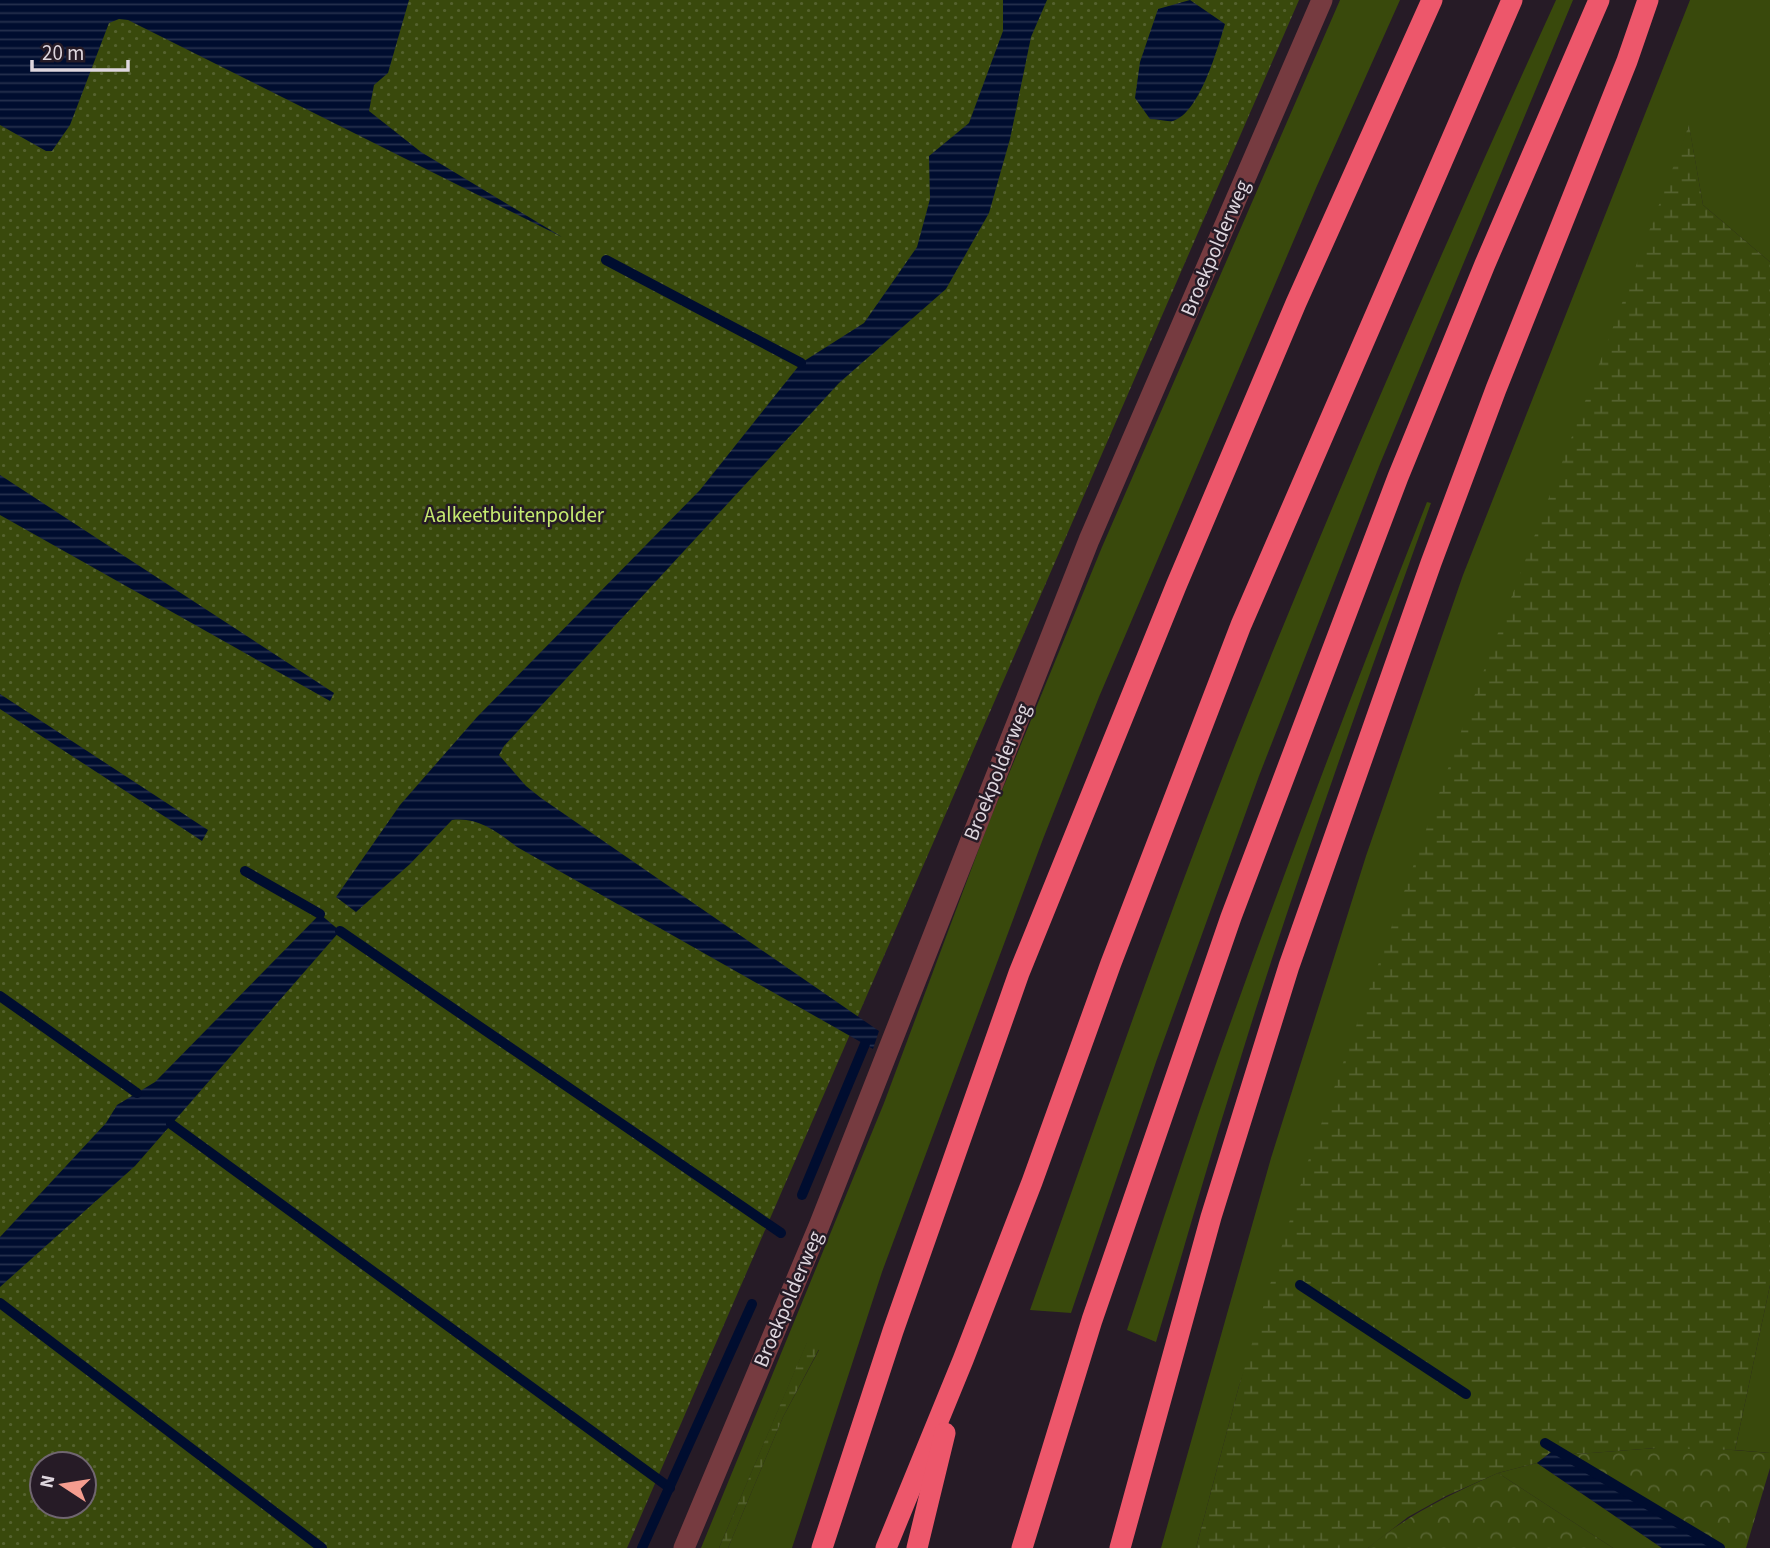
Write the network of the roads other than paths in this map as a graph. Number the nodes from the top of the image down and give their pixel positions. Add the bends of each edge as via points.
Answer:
1 (1322, 0) edge
2 (1432, 0) edge
3 (1512, 0) edge
4 (1599, 0) edge
5 (1648, 0) edge
6 (963, 1360) junction
7 (684, 1548) edge
8 (822, 1548) edge
9 (886, 1548) edge
10 (918, 1548) edge
11 (1022, 1548) edge
12 (1120, 1548) edge

1 - 7 street, Broekpolderweg via 1089,540 819,1226
2 - 8 highway via 1296,303 1019,973
3 - 6 highway via 1241,625
4 - 11 highway via 1398,477 1231,917 1091,1320
5 - 12 highway via 1473,451 1289,966 1211,1217
6 - 9 highway
6 - 10 highway

